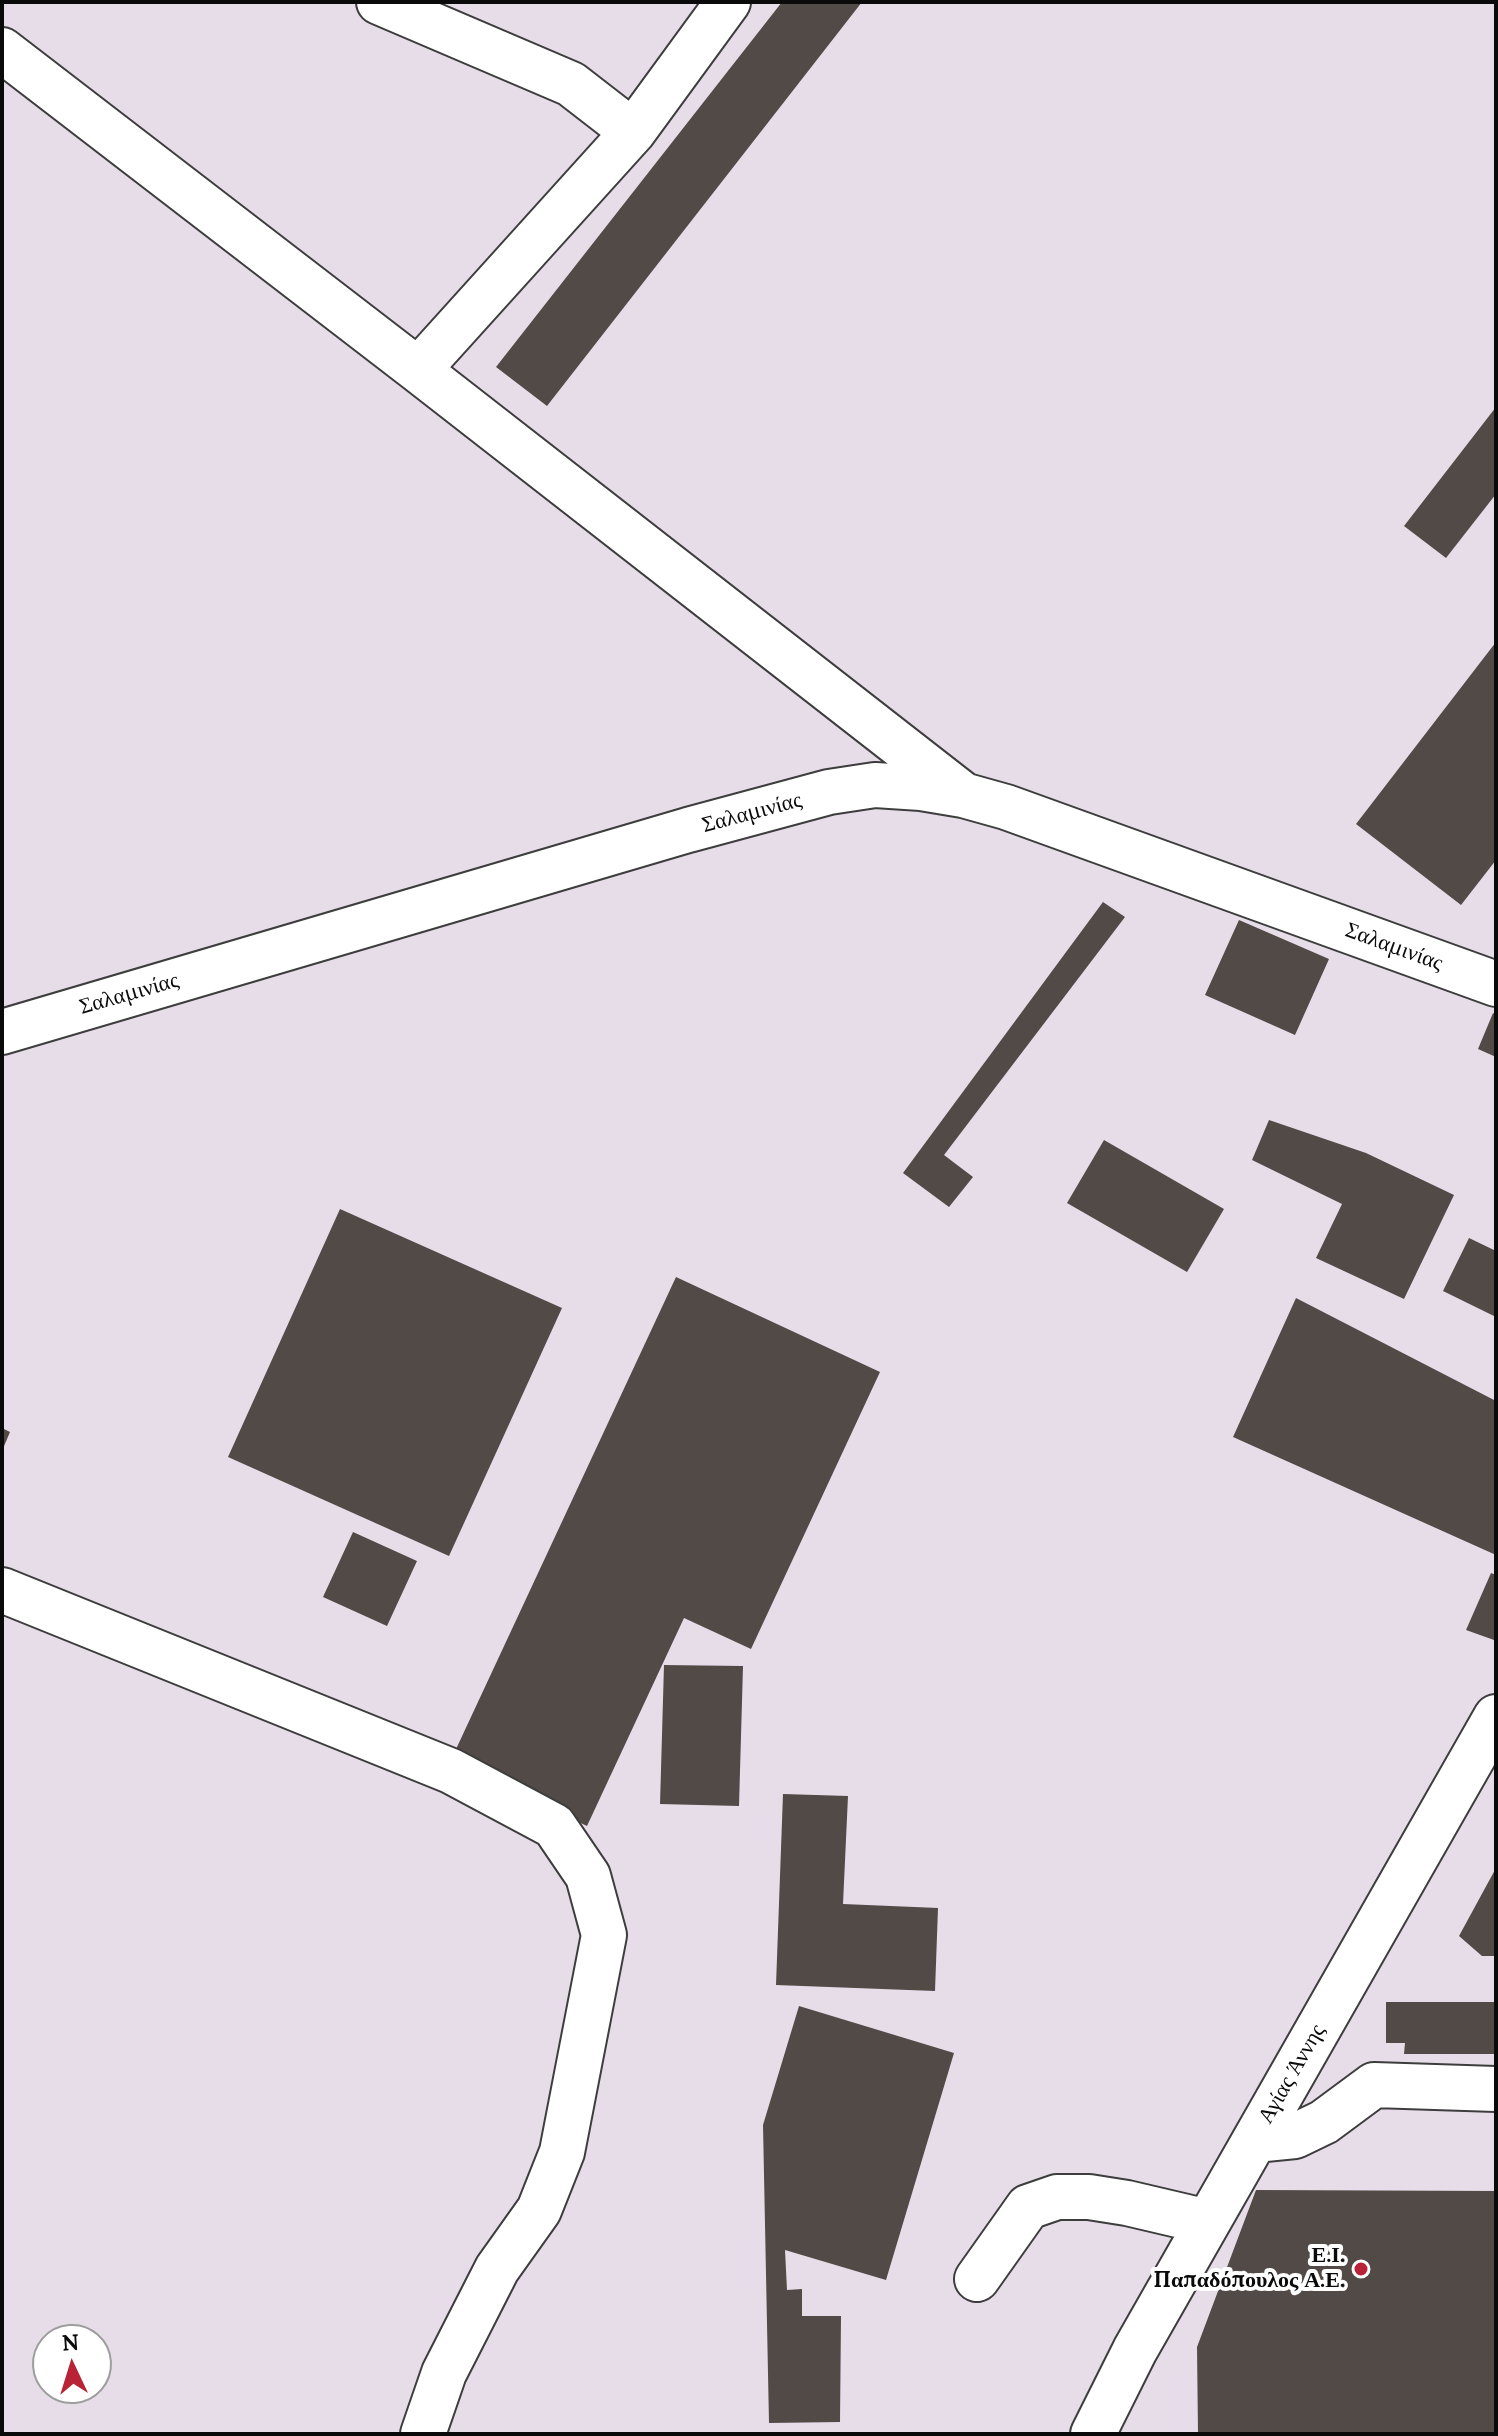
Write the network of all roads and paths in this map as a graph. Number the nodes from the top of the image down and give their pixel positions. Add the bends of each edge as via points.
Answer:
1 (379, 2) edge
2 (728, 2) edge
3 (2, 50) edge
4 (633, 132) junction
5 (418, 370) junction
6 (963, 795) junction
7 (1496, 984) edge
8 (2, 1032) edge
9 (2, 1590) edge
10 (1496, 1717) edge
11 (1496, 2089) edge
12 (1255, 2140) junction
13 (1208, 2222) junction
14 (977, 2279) dead end
15 (423, 2434) edge
16 (1093, 2434) edge

1 - 4 street via 571,84
2 - 4 street
3 - 5 street
4 - 5 street
5 - 6 street
6 - 7 street, Σαλαμινίας
6 - 8 street, Σαλαμινίας via 875,785 829,792
9 - 15 street via 451,1771 554,1826 588,1876 604,1935 562,2152 539,2210 497,2269 444,2373
10 - 12 street, Αγίας Άννης
11 - 12 street via 1374,2085 1295,2136
12 - 13 street, Αγίας Άννης
13 - 14 street via 1127,2203 1057,2197 1028,2207
13 - 16 street, Αγίας Άννης

